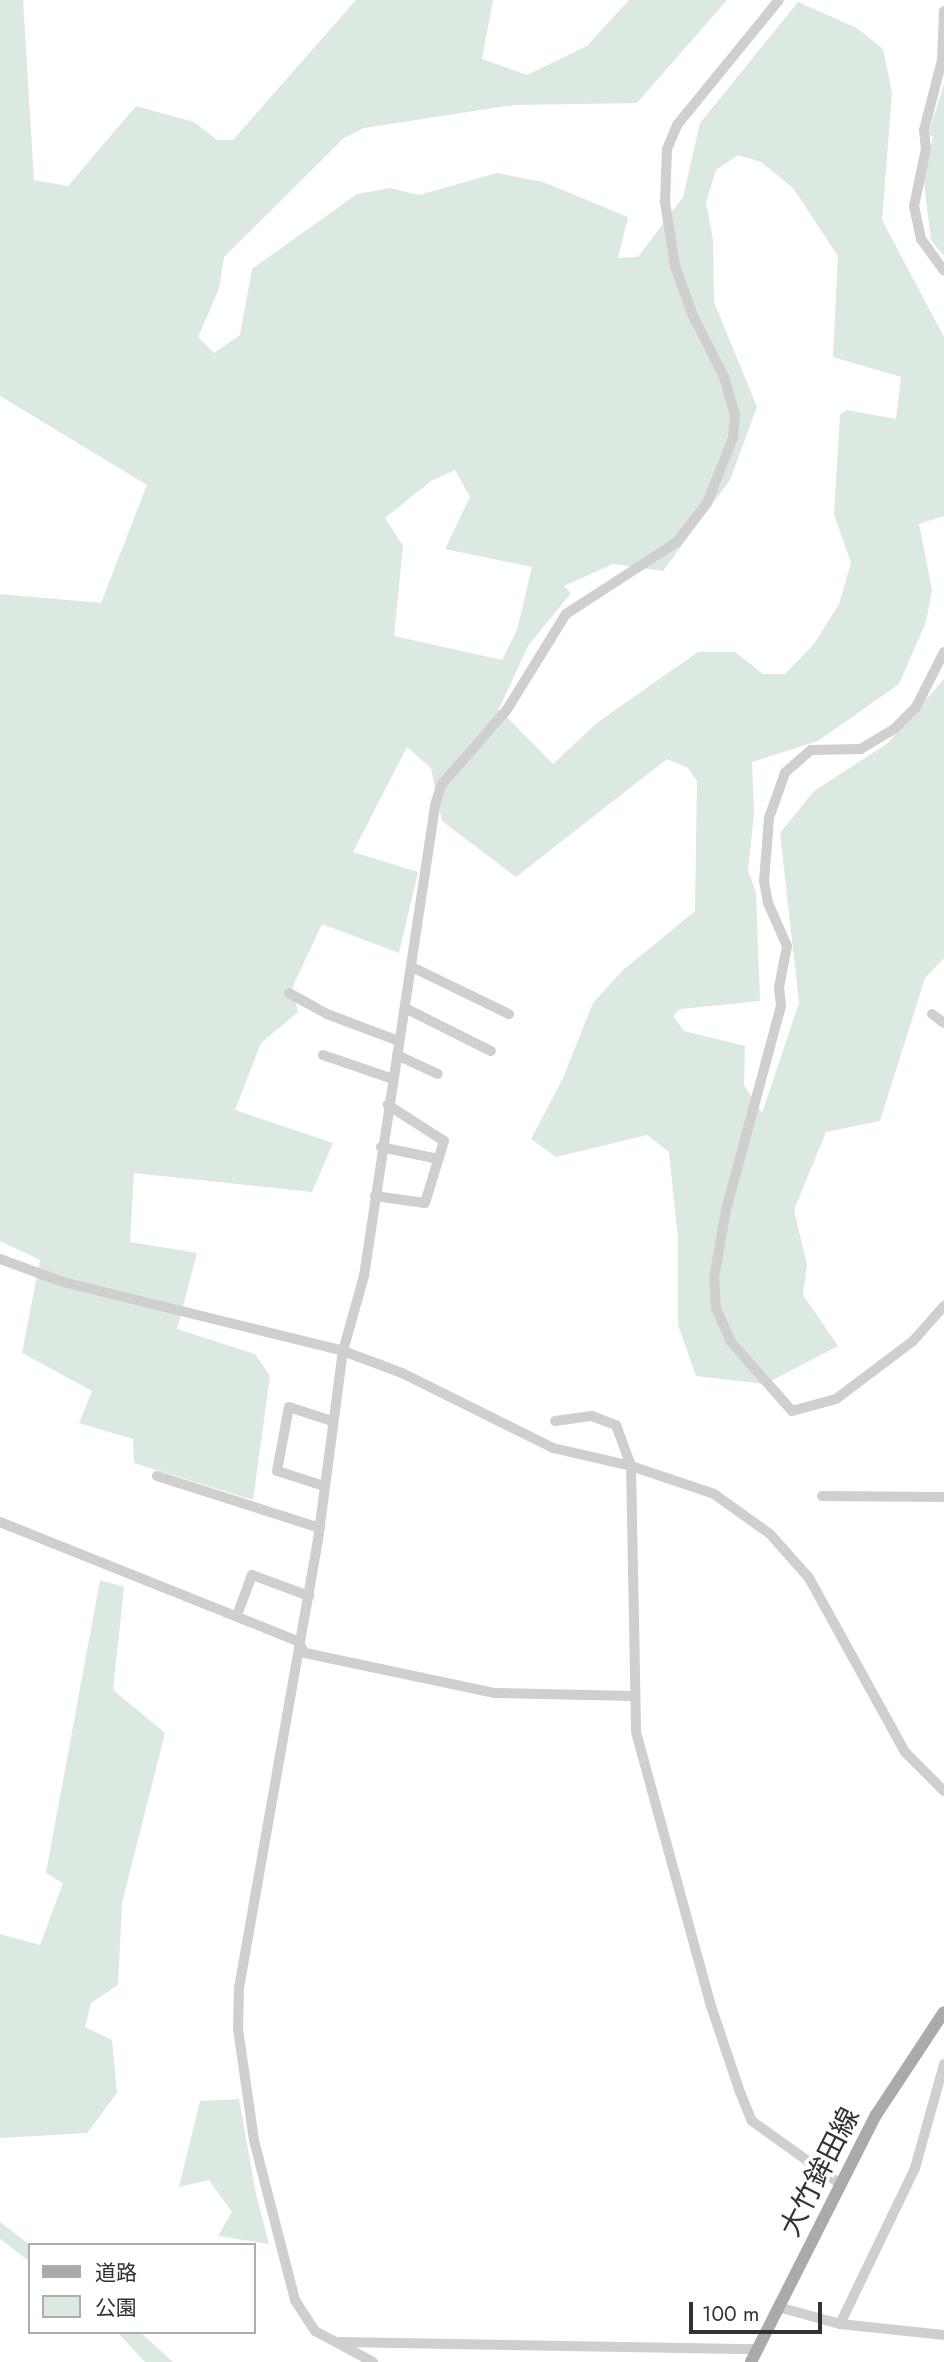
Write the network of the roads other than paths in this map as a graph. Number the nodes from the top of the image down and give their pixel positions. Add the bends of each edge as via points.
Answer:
1 (779, 0) edge
2 (944, 11) edge
3 (944, 271) edge
4 (944, 652) edge
5 (412, 967) junction
6 (289, 993) dead end
7 (405, 1008) junction
8 (509, 1014) dead end
9 (932, 1014) dead end
10 (944, 1023) edge
11 (399, 1041) junction
12 (491, 1051) dead end
13 (323, 1055) dead end
14 (397, 1055) junction
15 (438, 1074) dead end
16 (393, 1079) junction
17 (388, 1105) junction
18 (381, 1147) junction
19 (438, 1159) junction
20 (375, 1196) junction
21 (0, 1259) edge
22 (944, 1306) edge
23 (343, 1351) junction
24 (332, 1420) junction
25 (555, 1421) dead end
26 (631, 1466) junction
27 (157, 1476) dead end
28 (324, 1486) junction
29 (822, 1496) dead end
30 (944, 1497) edge
31 (0, 1522) edge
32 (320, 1528) junction
33 (309, 1596) junction
34 (237, 1615) junction
35 (300, 1648) junction
36 (633, 1696) junction
37 (944, 1791) edge
38 (944, 2012) edge
39 (944, 2064) edge
40 (841, 2184) junction
41 (778, 2307) junction
42 (840, 2324) junction
43 (944, 2335) edge
44 (337, 2342) junction
45 (757, 2349) junction
46 (373, 2362) edge
47 (751, 2362) edge

1 - 5 street via 677,125 667,149 665,202 675,267 692,316 733,399 733,438 707,503 677,542 566,614 506,711 442,783
2 - 3 street via 942,60 924,130 926,149 914,206 921,239
4 - 22 street via 916,707 894,729 861,750 811,750 785,773 769,818 764,881 787,946 779,987 781,1006 726,1210 714,1278 716,1308 731,1342 792,1411 836,1399 912,1341
5 - 7 street
5 - 8 street
6 - 11 street via 327,1014
7 - 11 street
7 - 12 street
9 - 10 street
11 - 14 street
13 - 16 street
14 - 15 street
14 - 16 street
16 - 17 street
17 - 18 street
17 - 19 street via 444,1141
18 - 19 street
18 - 20 street
19 - 20 street via 425,1203
20 - 23 street via 364,1276
21 - 23 street via 63,1282
23 - 24 street
23 - 26 street via 402,1373 553,1448
24 - 28 street
24 - 28 street via 289,1407 277,1471
25 - 26 street via 592,1416 616,1425
26 - 36 street
26 - 37 street via 714,1494 780,1544 825,1603 905,1752
27 - 32 street
28 - 32 street
29 - 30 street
31 - 34 street
32 - 33 street
33 - 34 street via 252,1575
33 - 35 street
34 - 35 street via 297,1641
35 - 36 street via 305,1653 494,1693
35 - 44 street via 241,1963 238,2029 261,2177 288,2277 300,2310 315,2331
36 - 40 street via 639,1742 711,2006 752,2121
38 - 40 main road, 大竹鉾田線 via 876,2115
39 - 42 street via 915,2168
40 - 41 main road, 大竹鉾田線
41 - 42 street
41 - 45 main road, 大竹鉾田線
42 - 43 street
44 - 45 street
44 - 46 street
45 - 47 main road, 大竹鉾田線

